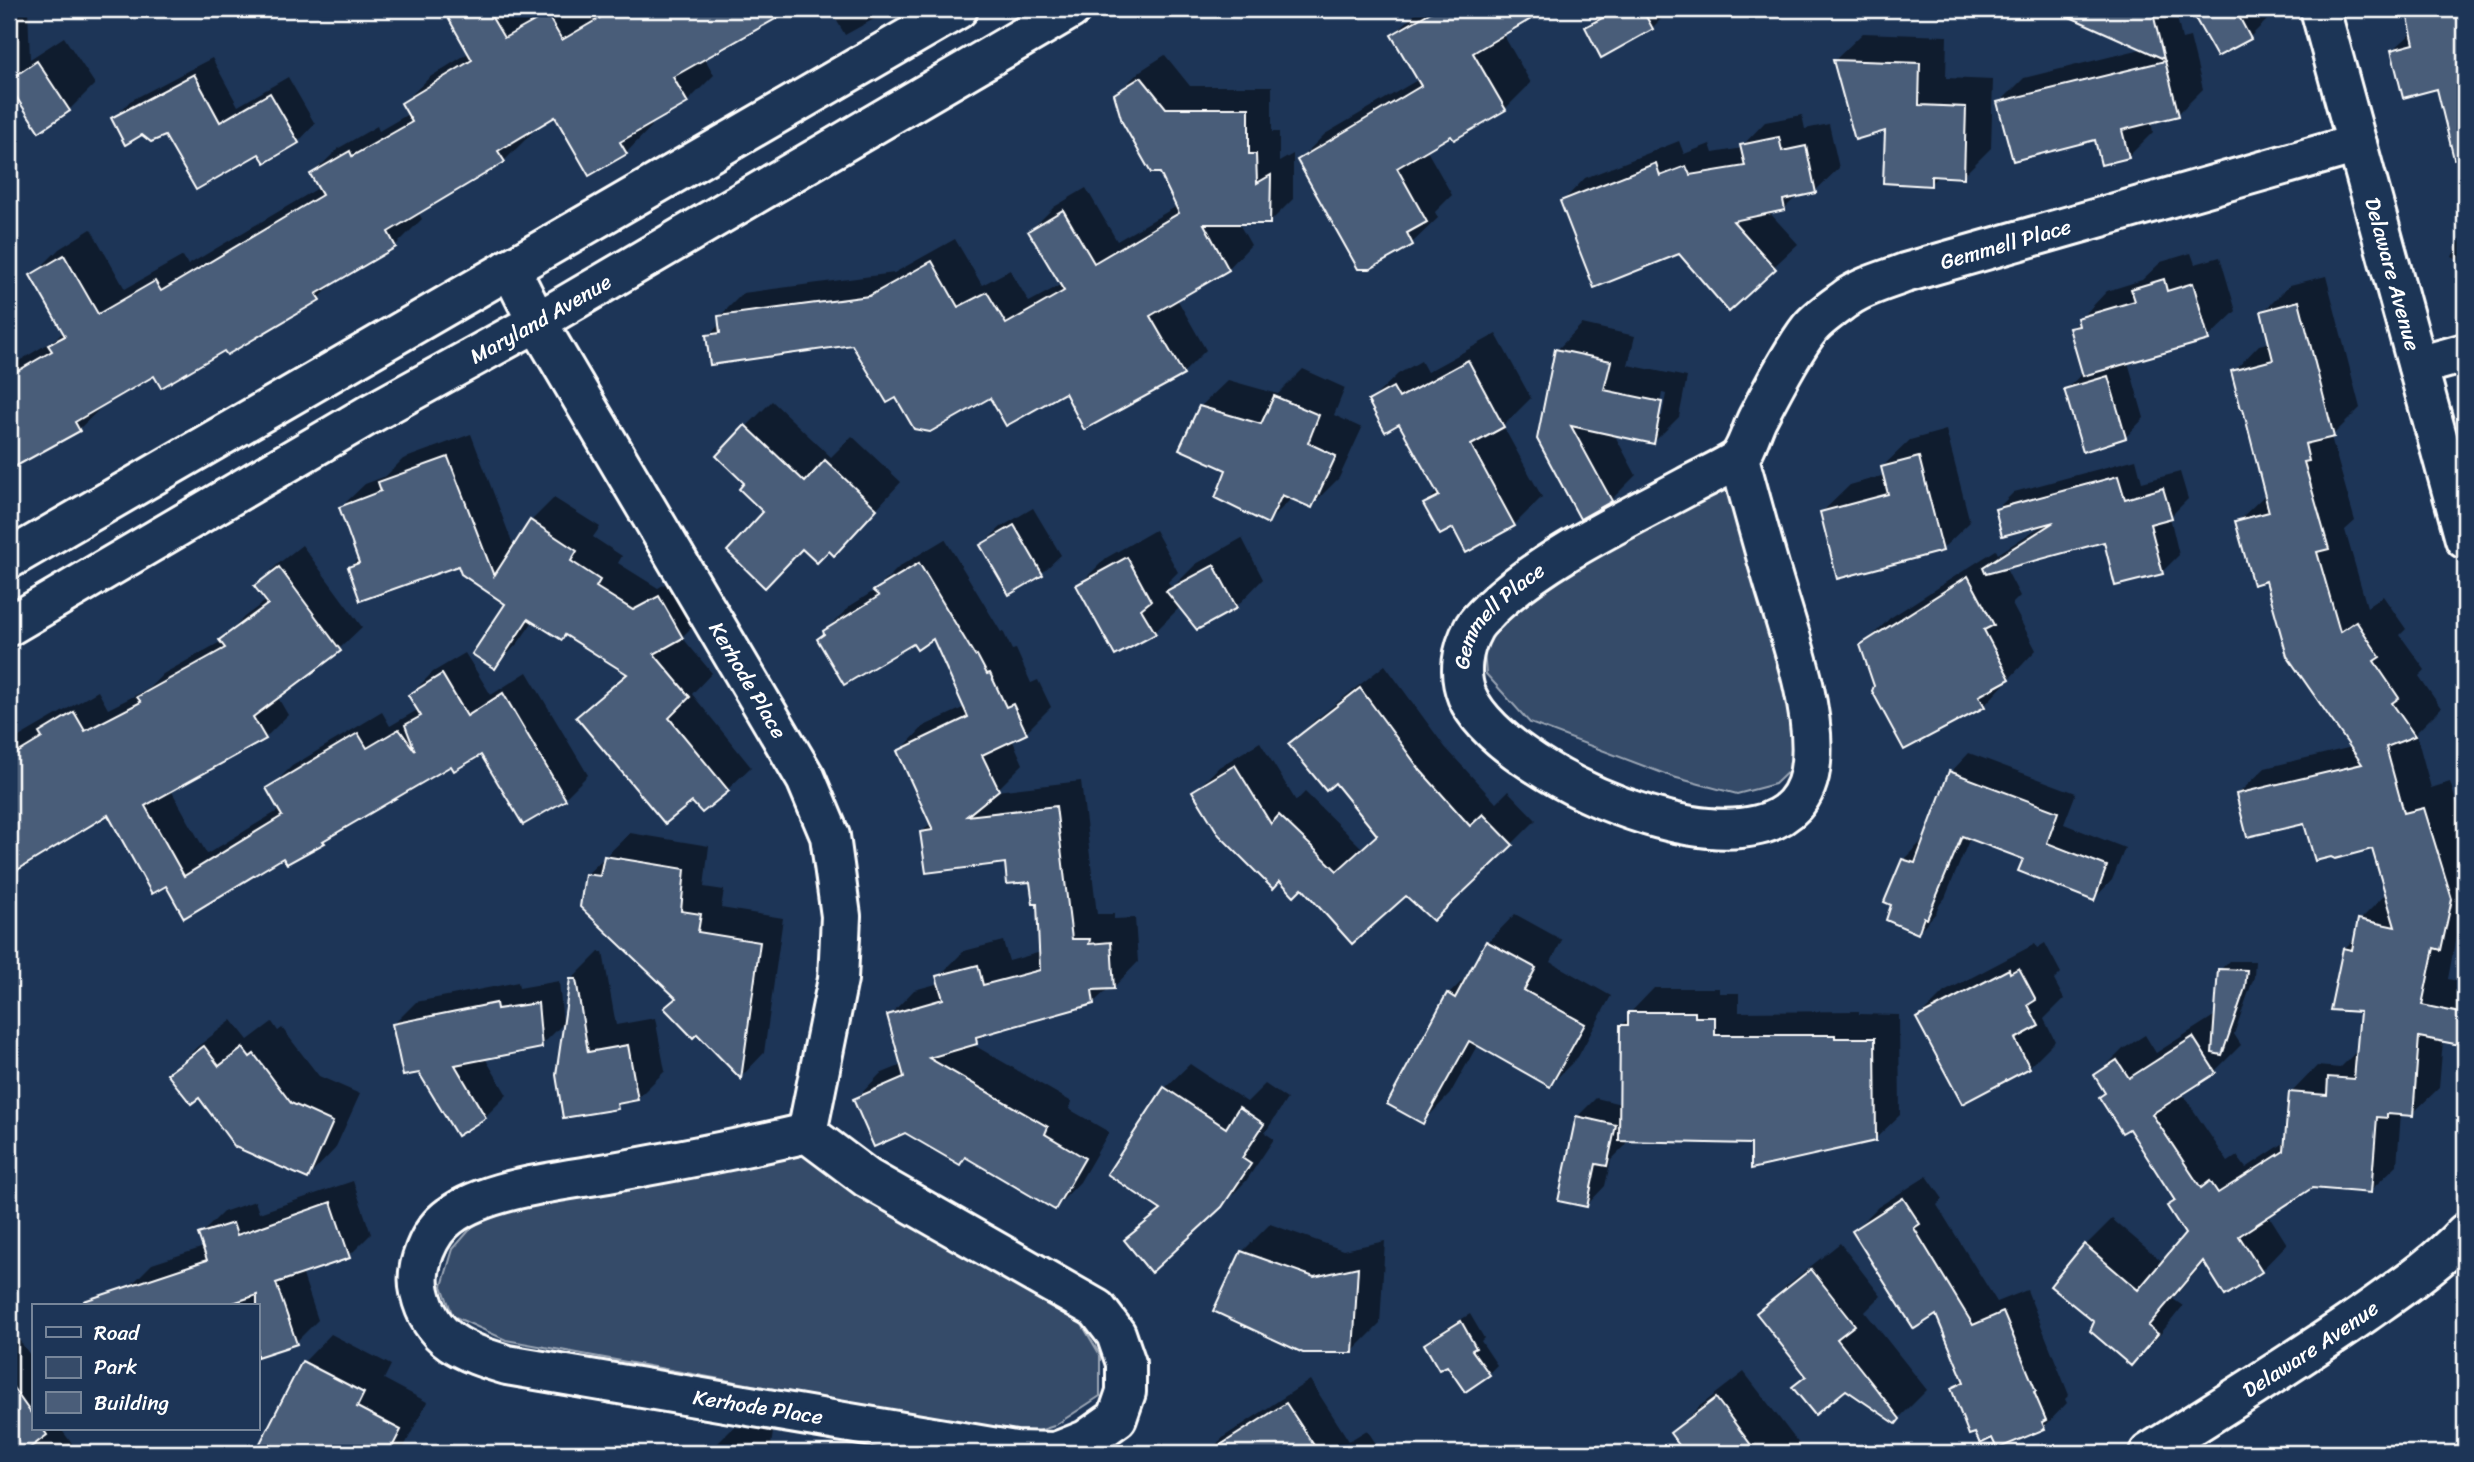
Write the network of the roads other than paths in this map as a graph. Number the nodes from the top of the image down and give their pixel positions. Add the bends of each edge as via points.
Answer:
1 (958, 9) edge
2 (1071, 9) edge
3 (2320, 9) edge
4 (2357, 144) junction
5 (510, 268) junction
6 (537, 322) junction
7 (2465, 353) edge
8 (2418, 366) junction
9 (1739, 458) junction
10 (2465, 539) edge
11 (9, 559) edge
12 (9, 626) edge
13 (807, 1133) junction
14 (2465, 1233) edge
15 (2149, 1453) edge

1 - 5 street
2 - 6 street, Maryland Avenue
3 - 4 street, Delaware Avenue
4 - 8 street, Delaware Avenue
4 - 9 street, Gemmell Place via 1905,273 1850,295 1811,327
5 - 6 street, Kerhode Place
5 - 11 street
6 - 12 street, Maryland Avenue via 370,414
6 - 13 street, Kerhode Place via 806,779 830,836 841,916 838,979
7 - 8 street
8 - 10 street, Delaware Avenue
9 - 9 street, Gemmell Place via 1794,652 1811,726 1811,764 1805,793 1771,823 1707,828 1645,816 1572,785 1507,746 1483,722 1466,695 1461,669 1474,625 1511,590 1635,514
13 - 13 street, Kerhode Place via 867,1178 1097,1309 1116,1334 1126,1363 1126,1392 1117,1418 1086,1440 1056,1452 1015,1451 507,1365 449,1343 430,1322 419,1289 423,1253 450,1215 481,1200 525,1188
14 - 15 street, Delaware Avenue via 2414,1279

